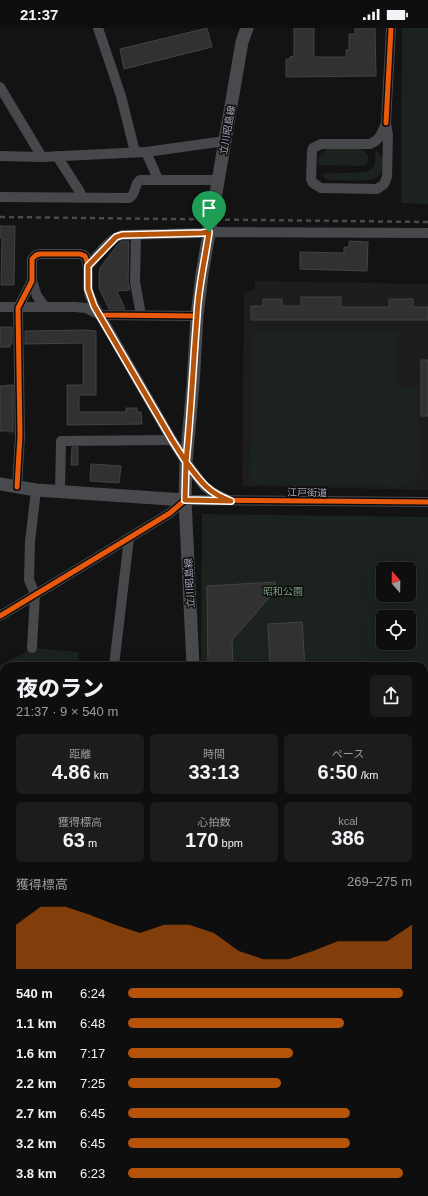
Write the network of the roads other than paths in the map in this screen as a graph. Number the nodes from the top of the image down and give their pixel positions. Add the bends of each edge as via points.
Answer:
1 (98, 28) edge
2 (247, 28) edge
3 (391, 28) edge
4 (0, 87) edge
5 (386, 123) junction
6 (225, 141) junction
7 (370, 144) junction
8 (135, 152) junction
9 (146, 152) junction
10 (0, 156) edge
11 (57, 156) junction
12 (42, 157) junction
13 (387, 159) junction
14 (158, 179) junction
15 (218, 180) junction
16 (0, 197) edge
17 (81, 197) junction
18 (209, 232) junction
19 (428, 233) edge
20 (136, 235) junction
21 (88, 266) junction
22 (32, 281) junction
23 (88, 289) junction
24 (0, 307) edge
25 (45, 307) junction
26 (74, 307) junction
27 (18, 308) junction
28 (100, 315) junction
29 (141, 315) junction
30 (197, 316) junction
31 (172, 440) junction
32 (186, 462) junction
33 (0, 484) edge
34 (16, 487) junction
35 (36, 490) junction
36 (60, 491) junction
37 (185, 500) junction
38 (231, 501) junction
39 (428, 502) edge
40 (129, 538) junction
41 (35, 594) junction
42 (0, 616) edge
43 (32, 648) dead end
44 (114, 662) edge
45 (194, 662) edge

1 - 8 street via 121,96
2 - 6 main road, 立川昭島線 via 242,42
3 - 5 street
4 - 12 street
5 - 7 street via 381,136
5 - 13 street
6 - 9 street
6 - 15 main road, 立川昭島線
7 - 13 street via 380,149
7 - 13 street via 317,145 312,151 313,183 321,188 377,188 386,181
8 - 9 street
8 - 11 street
9 - 14 street
10 - 12 street
11 - 12 street
11 - 17 street
14 - 15 street
14 - 17 street via 140,180 133,196 129,198
15 - 18 main road, 立川昭島線
16 - 17 street
18 - 19 street
18 - 20 street
18 - 30 main road, 立川昭島線
20 - 21 street via 116,237
20 - 29 street via 135,282
21 - 22 street via 85,256 80,254 36,255 32,259
21 - 23 street
22 - 25 street via 37,296
22 - 27 street
23 - 26 street via 86,297
23 - 28 street, 江戸街道
24 - 27 street
25 - 26 street
25 - 27 street
26 - 28 street via 86,308
27 - 34 street via 20,436
28 - 29 street
28 - 31 street, 江戸街道
29 - 30 street
30 - 32 main road, 立川昭島線
31 - 32 street, 江戸街道
31 - 36 street via 61,441
32 - 37 main road, 立川昭島線
32 - 38 street, 江戸街道 via 204,486
33 - 34 main road, 江戸街道
34 - 35 main road, 江戸街道
35 - 36 main road, 江戸街道
35 - 41 street via 29,580
36 - 37 main road, 江戸街道
37 - 38 street, 江戸街道
37 - 40 street via 170,513
37 - 45 main road, 立川昭島線
38 - 39 street, 江戸街道
40 - 41 street
40 - 44 street
41 - 42 street
41 - 43 street

